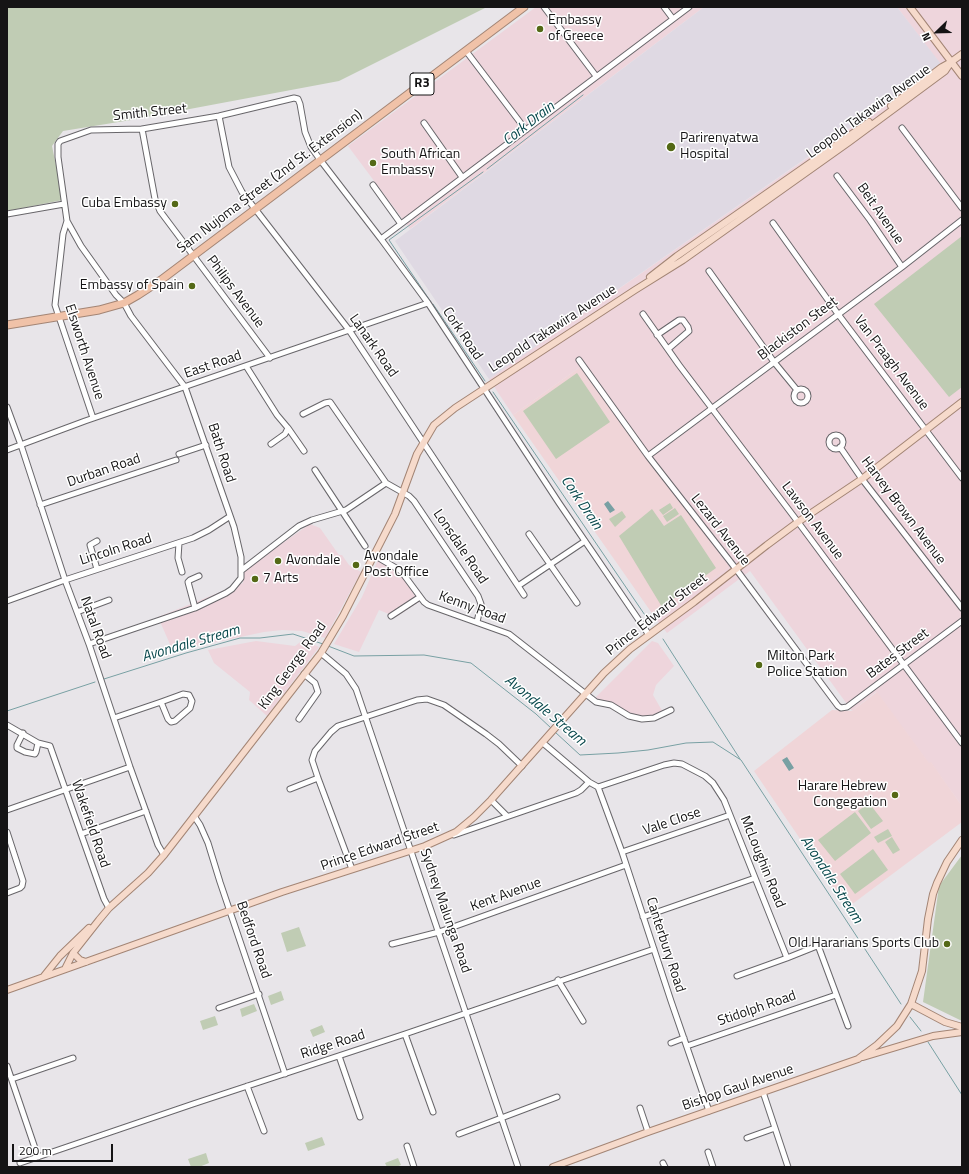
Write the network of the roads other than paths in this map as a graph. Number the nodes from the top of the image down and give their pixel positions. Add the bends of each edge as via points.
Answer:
1 (524, 7) edge
2 (544, 7) edge
3 (664, 7) edge
4 (689, 7) edge
5 (910, 7) edge
6 (673, 19) junction
7 (466, 51) junction
8 (962, 54) edge
9 (951, 62) junction
10 (596, 76) junction
11 (962, 76) edge
12 (300, 106) joint
13 (219, 116) junction
14 (424, 123) dead end
15 (142, 128) junction
16 (902, 128) dead end
17 (526, 130) junction
18 (320, 161) junction
19 (837, 176) dead end
20 (462, 177) junction
21 (373, 186) dead end
22 (64, 204) junction
23 (962, 208) edge
24 (255, 209) junction
25 (7, 214) edge
26 (962, 220) edge
27 (67, 221) junction
28 (773, 223) dead end
29 (401, 224) junction
30 (381, 239) junction
31 (193, 256) junction
32 (902, 267) junction
33 (709, 271) dead end
34 (124, 303) junction
35 (428, 303) junction
36 (642, 314) dead end
37 (838, 314) junction
38 (58, 317) junction
39 (7, 325) edge
40 (349, 330) junction
41 (657, 335) junction
42 (668, 349) junction
43 (270, 358) junction
44 (579, 360) dead end
45 (774, 362) junction
46 (246, 366) junction
47 (185, 387) junction
48 (484, 389) junction
49 (797, 390) dead end
50 (962, 402) edge
51 (7, 408) edge
52 (712, 409) junction
53 (303, 414) dead end
54 (93, 418) junction
55 (288, 428) junction
56 (926, 430) junction
57 (423, 442) junction
58 (206, 444) junction
59 (271, 444) dead end
60 (21, 445) junction
61 (840, 447) dead end
62 (7, 450) edge
63 (304, 451) dead end
64 (179, 454) dead end
65 (648, 456) junction
66 (176, 460) dead end
67 (315, 470) dead end
68 (962, 478) edge
69 (862, 479) junction
70 (386, 483) junction
71 (404, 493) junction
72 (40, 505) junction
73 (342, 512) junction
74 (229, 517) junction
75 (798, 522) junction
76 (529, 534) dead end
77 (97, 541) dead end
78 (585, 541) junction
79 (179, 543) junction
80 (365, 546) dead end
81 (374, 555) junction
82 (551, 564) junction
83 (97, 569) junction
84 (736, 569) junction
85 (242, 570) junction
86 (182, 572) dead end
87 (199, 576) dead end
88 (65, 580) junction
89 (518, 586) junction
90 (524, 595) dead end
91 (420, 598) junction
92 (109, 600) dead end
93 (7, 601) edge
94 (577, 603) dead end
95 (195, 608) junction
96 (962, 608) edge
97 (77, 612) junction
98 (392, 616) dead end
99 (962, 621) edge
100 (477, 622) junction
101 (649, 635) junction
102 (89, 644) junction
103 (321, 653) junction
104 (904, 664) junction
105 (304, 674) junction
106 (585, 694) junction
107 (161, 702) junction
108 (847, 706) joint
109 (671, 710) dead end
110 (366, 717) junction
111 (114, 718) junction
112 (299, 719) dead end
113 (7, 724) edge
114 (23, 733) junction
115 (38, 742) junction
116 (543, 743) junction
117 (962, 743) edge
118 (522, 766) junction
119 (130, 767) junction
120 (318, 778) junction
121 (589, 782) junction
122 (598, 787) junction
123 (290, 789) dead end
124 (66, 790) junction
125 (491, 800) junction
126 (7, 810) edge
127 (146, 811) junction
128 (730, 815) junction
129 (194, 816) junction
130 (507, 816) junction
131 (7, 832) edge
132 (81, 834) junction
133 (446, 838) junction
134 (962, 840) edge
135 (412, 850) junction
136 (622, 852) junction
137 (164, 855) junction
138 (626, 865) junction
139 (352, 869) junction
140 (755, 878) junction
141 (7, 892) edge
142 (109, 908) junction
143 (230, 911) junction
144 (643, 917) junction
145 (99, 920) junction
146 (439, 932) junction
147 (392, 944) dead end
148 (654, 949) junction
149 (73, 953) junction
150 (60, 956) junction
151 (787, 958) junction
152 (86, 962) junction
153 (65, 969) junction
154 (44, 976) junction
155 (737, 976) dead end
156 (558, 980) junction
157 (7, 990) edge
158 (258, 994) junction
159 (836, 994) junction
160 (911, 1004) junction
161 (219, 1008) dead end
162 (466, 1013) junction
163 (583, 1021) dead end
164 (848, 1026) dead end
165 (962, 1027) edge
166 (962, 1032) edge
167 (405, 1034) junction
168 (684, 1038) junction
169 (672, 1042) dead end
170 (686, 1046) junction
171 (339, 1056) junction
172 (73, 1058) dead end
173 (858, 1059) junction
174 (7, 1066) edge
175 (285, 1074) junction
176 (12, 1079) junction
177 (247, 1086) junction
178 (763, 1092) junction
179 (557, 1097) dead end
180 (640, 1108) dead end
181 (709, 1111) junction
182 (432, 1112) dead end
183 (360, 1117) dead end
184 (502, 1119) junction
185 (774, 1128) junction
186 (264, 1132) dead end
187 (648, 1132) junction
188 (459, 1134) dead end
189 (747, 1138) dead end
190 (407, 1146) dead end
191 (708, 1152) dead end
192 (38, 1157) junction
193 (20, 1163) dead end
194 (414, 1167) edge
195 (518, 1167) edge
196 (553, 1167) edge
197 (713, 1167) edge
198 (787, 1167) edge

1 - 7 highway, Sam Nujoma Street (2nd St. Extension) / R3
2 - 10 street
3 - 6 street
4 - 6 street
5 - 9 main road
6 - 10 street
7 - 17 street
7 - 18 highway, Sam Nujoma Street (2nd St. Extension) / R3
8 - 9 main road, Leopold Takawira Avenue
9 - 11 main road
9 - 48 main road, Leopold Takawira Avenue via 945,71 849,142 683,260
10 - 17 street
12 - 13 street, Smith Street via 298,99 294,98
12 - 18 street, Cork Road via 307,137
13 - 15 street, Smith Street
13 - 24 street, Lanark Road via 229,166 237,184
14 - 20 street
15 - 22 street, Smith Street via 91,130 60,141 57,150
15 - 31 street, Philips Avenue via 156,204
16 - 23 street
17 - 20 street
18 - 24 highway, Sam Nujoma Street (2nd St. Extension) / R3
18 - 30 street, Cork Road
19 - 32 street, Beit Avenue
20 - 29 street
21 - 29 street
22 - 25 street
22 - 27 street, Bath Road
24 - 31 highway, Sam Nujoma Street (2nd St. Extension) / R3
24 - 40 street, Lanark Road
26 - 32 street, Blackiston Steet
27 - 34 street, Bath Road via 81,246
27 - 38 street, Elsworth Avenue via 56,290 55,305
28 - 37 street, Van Praagh Avenue
29 - 30 street
30 - 35 street, Cork Road
31 - 34 highway, Sam Nujoma Street (2nd St. Extension) / R3
31 - 43 street, Philips Avenue
32 - 37 street, Blackiston Steet
33 - 45 street
34 - 38 highway, Sam Nujoma Street (2nd St. Extension) / R3
34 - 47 street, Bath Road
35 - 40 street, East Road
35 - 48 street, Cork Road
36 - 41 street, Lawson Avenue
37 - 45 street, Blackiston Steet
37 - 56 street, Van Praagh Avenue
38 - 39 highway, Sam Nujoma Street (2nd St. Extension) / R3
38 - 54 street, Elsworth Avenue
40 - 43 street, East Road
40 - 57 street, Lanark Road
41 - 42 street, Lawson Avenue
41 - 42 street via 683,320 689,331
42 - 52 street, Lawson Avenue
43 - 46 street, East Road
44 - 65 street, Lezard Avenue
45 - 49 street
45 - 52 street, Blackiston Steet
46 - 47 street, East Road
46 - 55 street
47 - 54 street, East Road
47 - 58 street, Bath Road
48 - 57 main road, King George Road via 446,414 434,425
48 - 78 street, Cork Road
50 - 56 main road, Prince Edward Street
51 - 60 street, Natal Road
52 - 65 street, Blackiston Steet
52 - 75 street, Lawson Avenue
53 - 70 street via 330,402
54 - 60 street, East Road
55 - 59 street via 285,434
55 - 63 street
56 - 68 street, Van Praagh Avenue
56 - 69 main road, Prince Edward Street
57 - 71 main road, King George Road
57 - 89 street, Lanark Road
58 - 64 street
58 - 74 street, Bath Road
60 - 62 street, East Road
60 - 72 street, Natal Road
61 - 69 street, Harvey Brown Avenue
65 - 84 street, Lezard Avenue
66 - 72 street, Durban Road
67 - 73 street
69 - 75 main road, Prince Edward Street
69 - 96 street, Harvey Brown Avenue
70 - 71 street, Lonsdale Road
70 - 73 street
71 - 81 main road, King George Road
71 - 100 street, Lonsdale Road via 417,504 478,596 480,604
72 - 88 street, Natal Road
73 - 80 street
73 - 85 street via 303,523
74 - 79 street, Lincoln Road via 209,530
74 - 85 street, Bath Road via 234,527
75 - 84 main road, Prince Edward Street
75 - 104 street, Lawson Avenue
76 - 82 street
77 - 83 street via 90,545
78 - 82 street
78 - 101 street, Cork Road
79 - 83 street, Lincoln Road
79 - 86 street via 178,558
81 - 91 street, Kenny Road via 402,571
81 - 103 main road, King George Road
82 - 89 street
82 - 94 street
83 - 88 street, Lincoln Road
84 - 101 main road, Prince Edward Street
84 - 108 street, Lezard Avenue via 838,706
85 - 95 street via 241,578 232,589
87 - 95 street via 188,582
88 - 93 street, Lincoln Road
88 - 97 street, Natal Road
89 - 90 street, Lanark Road
91 - 98 street
91 - 100 street, Kenny Road via 428,605
92 - 97 street
95 - 102 street
97 - 102 street, Natal Road
99 - 104 street, Bates Street
100 - 106 street, Kenny Road via 509,634
101 - 106 main road, Prince Edward Street via 630,649
102 - 111 street, Natal Road
103 - 105 main road, King George Road
103 - 110 street, Sydney Malunga Road via 351,680
104 - 108 street, Bates Street
104 - 117 street, Lawson Avenue
105 - 112 street via 315,683 318,692
105 - 129 main road, King George Road
106 - 109 street, Kenny Road via 596,702 611,705 629,716 642,719 654,718
106 - 116 main road, Prince Edward Street
107 - 107 street via 186,694 192,701 190,708 171,722
107 - 111 street
110 - 118 street via 417,700 433,700 486,734
110 - 120 street via 334,729 315,751 312,760
110 - 135 street, Sydney Malunga Road
111 - 119 street, Natal Road
113 - 114 street
114 - 115 street
114 - 115 street via 17,748 35,754
115 - 124 street, Wakefield Road via 50,746
116 - 118 main road, Prince Edward Street
116 - 121 street
118 - 125 main road, Prince Edward Street
119 - 124 street
119 - 127 street, Natal Road
120 - 123 street
120 - 139 street
121 - 122 street
121 - 130 street via 576,793
122 - 128 street, McLoughin Road via 664,765 682,764 706,776 713,783
122 - 136 street, Canterbury Road
124 - 126 street
124 - 132 street, Wakefield Road
125 - 130 street
125 - 133 main road, Prince Edward Street via 464,826
127 - 132 street
127 - 137 street, Natal Road via 158,846
128 - 136 street, Vale Close
128 - 140 street, McLoughin Road
129 - 137 main road, King George Road
129 - 143 street, Bedford Road via 208,844
130 - 133 street
131 - 141 street via 23,881 20,888
132 - 142 street, Wakefield Road
133 - 135 main road, Prince Edward Street
134 - 160 main road, Bishop Gaul Avenue via 947,862 933,894 922,971
135 - 139 main road, Prince Edward Street
135 - 146 street, Sydney Malunga Road
136 - 138 street, Canterbury Road
137 - 142 main road, King George Road
138 - 144 street, Canterbury Road
138 - 146 street, Kent Avenue
139 - 143 main road, Prince Edward Street
140 - 144 street
140 - 151 street, McLoughin Road
142 - 145 main road, King George Road
143 - 152 main road, Prince Edward Street
143 - 158 street, Bedford Road
144 - 148 street, Canterbury Road
145 - 149 main road, King George Road
145 - 150 main road, King George Road
146 - 147 street, Kent Avenue
146 - 162 street, Sydney Malunga Road
148 - 156 street, Ridge Road
148 - 168 street, Canterbury Road
149 - 152 main road
149 - 153 main road, King George Road
150 - 153 main road
150 - 154 main road, King George Road
151 - 155 street
151 - 159 street via 817,946 821,950
152 - 153 main road, Prince Edward Street
153 - 154 main road, Prince Edward Street
154 - 157 main road
156 - 162 street, Ridge Road
156 - 163 street
158 - 161 street
158 - 175 street, Bedford Road
159 - 164 street
159 - 170 street, Stidolph Road
160 - 165 main road via 946,1022
160 - 173 main road, Bishop Gaul Avenue via 892,1031
162 - 167 street, Ridge Road
162 - 184 street, Sydney Malunga Road
166 - 173 main road via 933,1036
167 - 171 street, Ridge Road
167 - 182 street
168 - 169 street
168 - 170 street, Canterbury Road
170 - 181 street, Canterbury Road
171 - 175 street, Ridge Road
171 - 183 street
172 - 176 street
173 - 178 main road, Bishop Gaul Avenue
174 - 176 street
175 - 177 street, Ridge Road
176 - 192 street
177 - 186 street
177 - 192 street, Ridge Road
178 - 181 main road, Bishop Gaul Avenue
178 - 185 street
179 - 184 street
180 - 187 street
181 - 187 main road, Bishop Gaul Avenue
184 - 188 street
184 - 195 street, Sydney Malunga Road
185 - 189 street
185 - 198 street
187 - 196 main road, Bishop Gaul Avenue
190 - 194 street
191 - 197 street
192 - 193 street, Ridge Road

